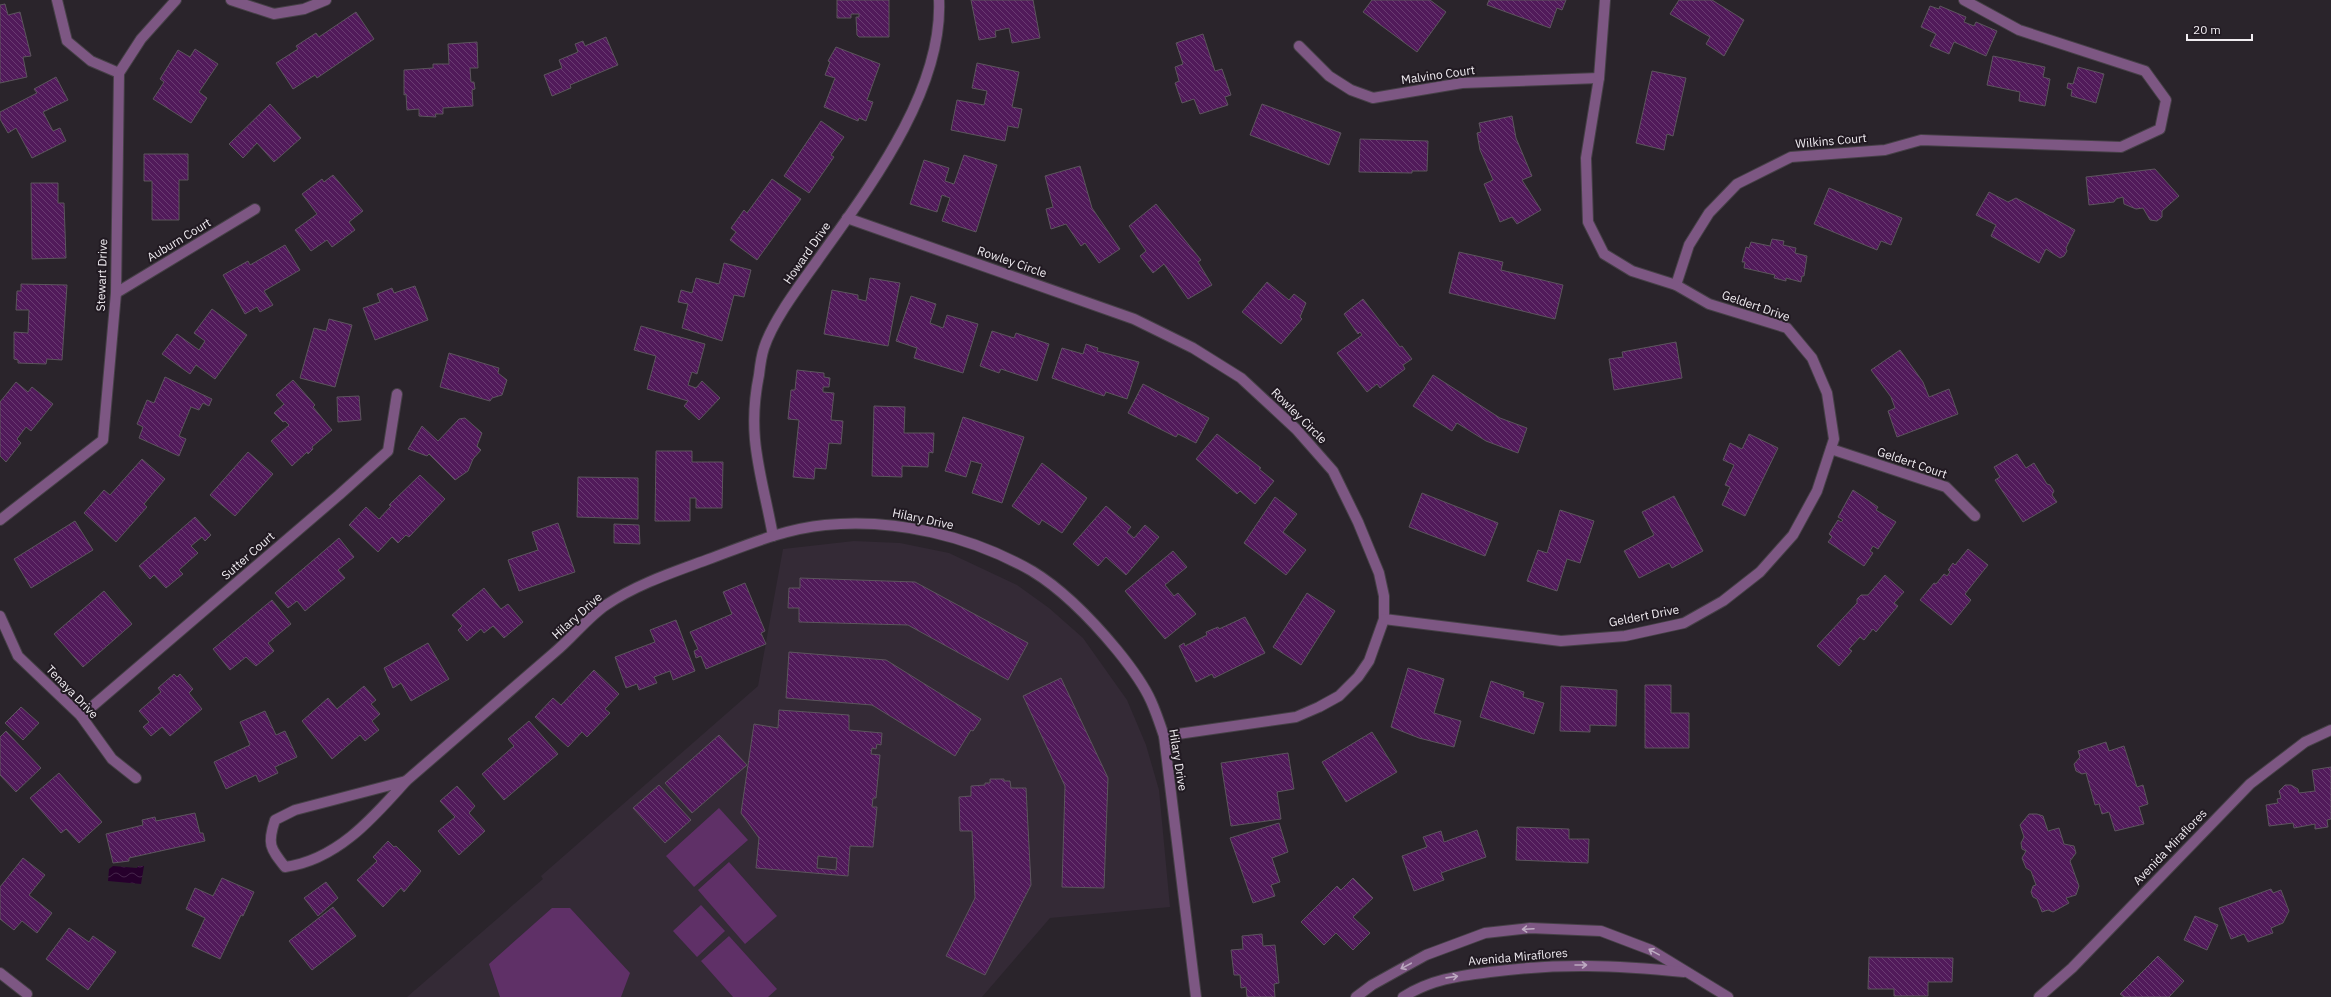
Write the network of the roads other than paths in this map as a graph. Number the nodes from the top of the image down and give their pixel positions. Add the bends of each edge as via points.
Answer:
1 (57, 0) edge
2 (176, 0) edge
3 (231, 0) edge
4 (326, 0) edge
5 (939, 0) edge
6 (1605, 0) edge
7 (1964, 0) edge
8 (1299, 46) dead end
9 (119, 73) junction
10 (1599, 78) junction
11 (255, 209) dead end
12 (847, 218) junction
13 (1676, 285) junction
14 (116, 293) junction
15 (397, 394) dead end
16 (1831, 449) junction
17 (1975, 516) dead end
18 (0, 520) edge
19 (773, 536) junction
20 (0, 616) edge
21 (1384, 619) junction
22 (80, 716) junction
23 (2331, 730) edge
24 (1164, 736) junction
25 (136, 778) dead end
26 (406, 781) junction
27 (1688, 972) junction
28 (0, 973) edge
29 (27, 994) dead end
30 (1196, 997) edge
31 (1356, 997) edge
32 (1403, 997) edge
33 (1728, 997) edge
34 (2039, 997) edge

1 - 9 street via 67,41 91,61
2 - 9 street via 141,39
3 - 4 street via 274,14 304,9
5 - 12 street, Howard Drive via 940,22 920,95 908,122
6 - 10 street, Geldert Drive
7 - 13 street, Wilkins Court via 2019,30 2145,70 2166,100 2160,129 2121,147 1921,140 1885,150 1791,157 1737,184 1709,213 1689,245
8 - 10 street, Malvino Court via 1329,76 1351,90 1373,98 1462,83
9 - 14 street, Stewart Drive
10 - 13 street, Geldert Drive via 1586,158 1588,222 1604,254 1632,271
11 - 14 street, Auburn Court
12 - 19 street, Howard Drive via 788,302 764,348 754,400 753,436
12 - 21 street, Rowley Circle via 1134,319 1193,348 1241,378 1296,429 1334,471 1379,573 1384,596
13 - 16 street, Geldert Drive via 1709,304 1787,328 1812,358 1827,393 1834,439
14 - 18 street, Stewart Drive via 103,440
15 - 22 street, Sutter Court via 388,451
16 - 17 street, Geldert Court via 1946,487
16 - 21 street, Geldert Drive via 1817,490 1792,535 1760,572 1723,601 1684,623 1625,636 1560,641 1524,634
19 - 24 street, Hilary Drive via 825,525 871,523 898,526 976,545 1032,572 1072,601 1102,630 1151,700
19 - 26 street, Hilary Drive via 673,572 604,606 569,641
20 - 22 street, Tenaya Drive via 18,656
21 - 24 street, Rowley Circle via 1369,661 1358,677 1339,696 1319,707 1296,716
22 - 25 street, Tenaya Drive via 112,759
23 - 34 street, Avenida Miraflores via 2316,735 2292,751 2240,793 2072,968
24 - 30 street, Hilary Drive
26 - 26 street, Hilary Drive via 295,810 275,820 270,835 272,852 285,867 305,864 334,849 371,820
27 -> 31 street, Avenida Miraflores via 1650,950 1601,930 1530,928 1485,933 1426,955 1372,985
32 -> 27 street, Avenida Miraflores via 1443,978 1552,965 1611,965
27 - 33 street, Avenida Miraflores
28 - 29 street

